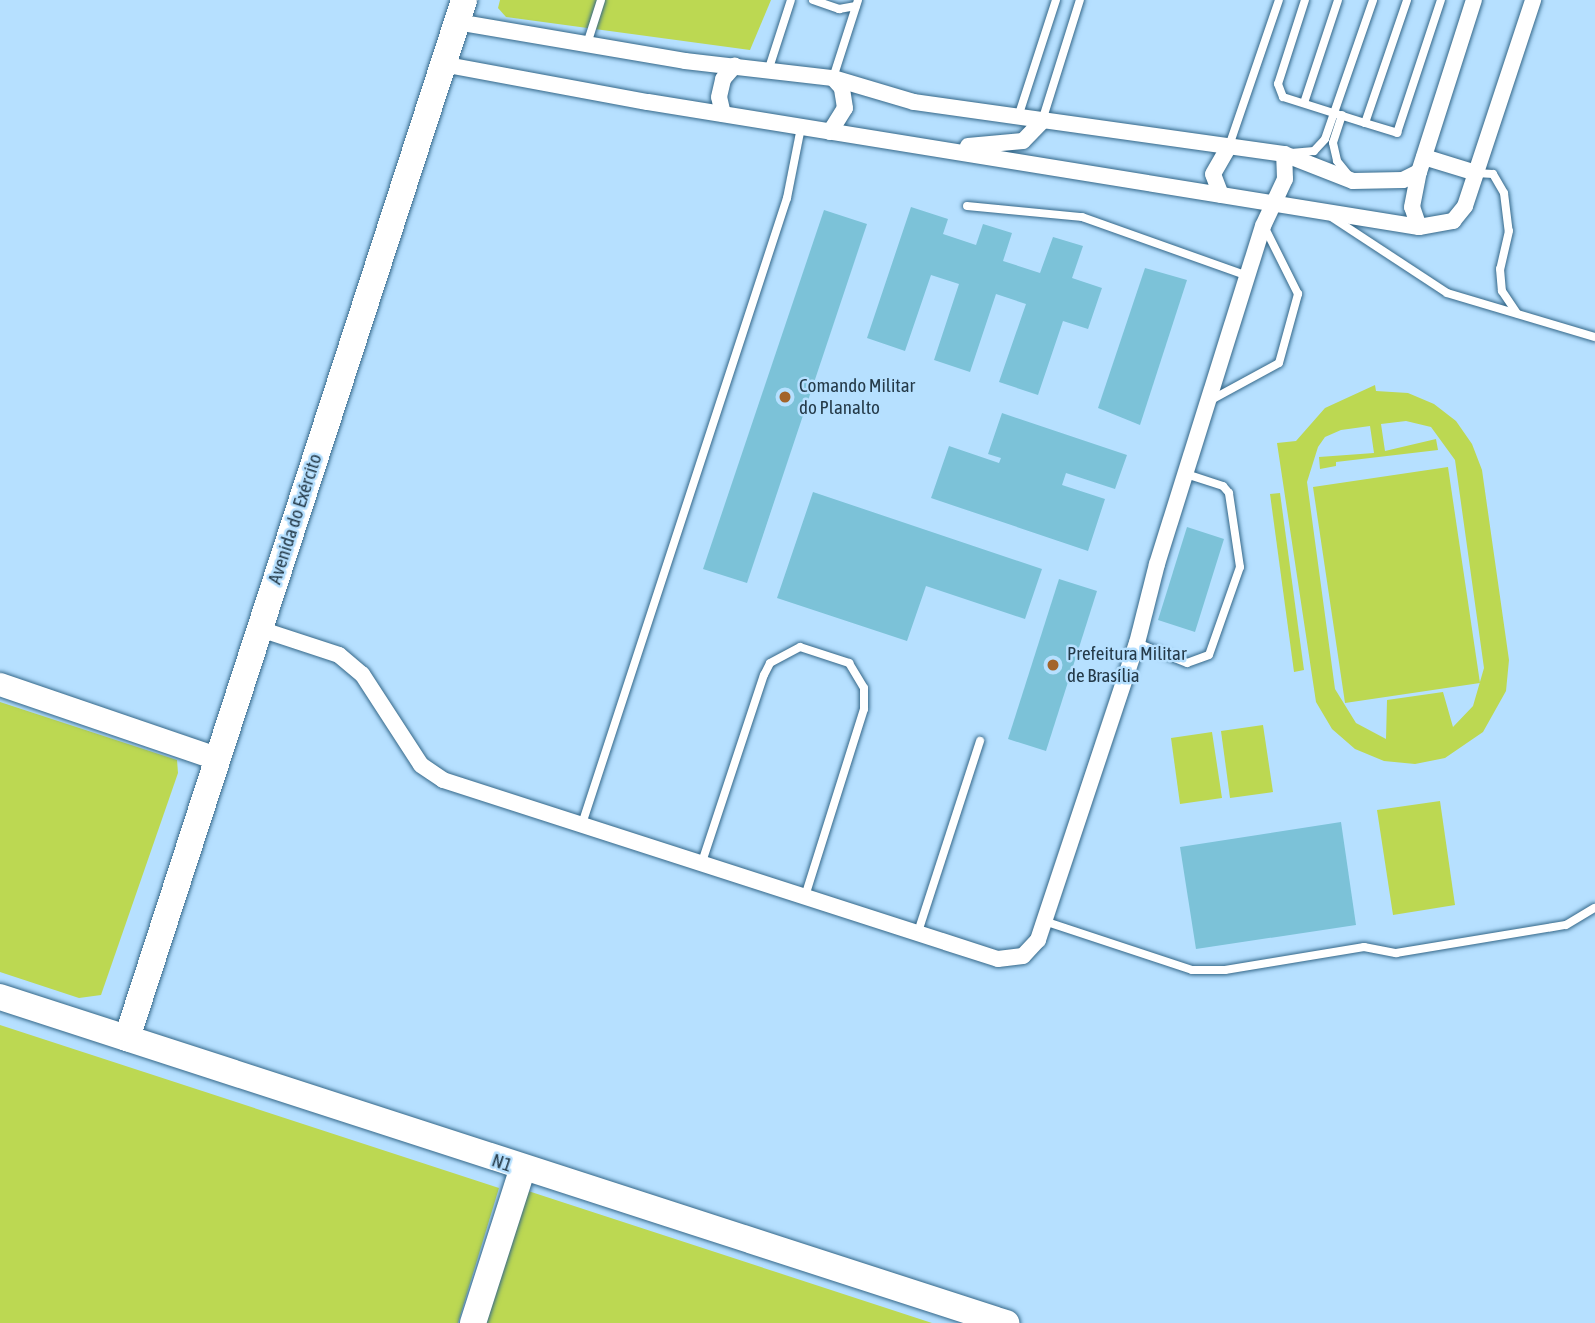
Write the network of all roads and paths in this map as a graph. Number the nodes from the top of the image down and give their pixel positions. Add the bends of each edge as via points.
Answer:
1 (601, 0) edge
2 (791, 0) edge
3 (813, 0) edge
4 (1056, 0) edge
5 (1080, 0) edge
6 (1279, 0) edge
7 (1305, 0) edge
8 (1338, 0) edge
9 (1373, 0) edge
10 (1407, 0) edge
11 (1441, 0) edge
12 (1474, 0) edge
13 (1533, 0) edge
14 (857, 3) edge
15 (460, 11) edge
16 (587, 44) junction
17 (442, 64) junction
18 (735, 65) junction
19 (769, 68) junction
20 (833, 78) junction
21 (1304, 103) junction
22 (1338, 113) junction
23 (723, 114) junction
24 (1018, 117) junction
25 (1042, 121) junction
26 (1365, 123) junction
27 (801, 127) junction
28 (830, 132) junction
29 (1229, 146) junction
30 (937, 147) junction
31 (1284, 154) junction
32 (1422, 164) junction
33 (1476, 173) junction
34 (1353, 181) junction
35 (1221, 195) junction
36 (1271, 203) junction
37 (967, 206) dead end
38 (1323, 211) junction
39 (1264, 226) junction
40 (1419, 227) junction
41 (1248, 276) junction
42 (1517, 313) junction
43 (1595, 337) edge
44 (1208, 401) junction
45 (1185, 474) junction
46 (260, 629) junction
47 (1137, 643) junction
48 (0, 684) edge
49 (980, 741) dead end
50 (216, 758) junction
51 (582, 824) junction
52 (702, 862) junction
53 (805, 896) junction
54 (1594, 908) edge
55 (1044, 921) junction
56 (918, 932) junction
57 (0, 997) edge
58 (127, 1038) junction
59 (522, 1170) junction
60 (473, 1323) edge
61 (1006, 1323) edge

1 - 16 lane
2 - 19 lane
3 - 14 lane via 839,9
4 - 24 lane
5 - 25 lane
6 - 29 lane
7 - 21 lane via 1278,84 1283,96
8 - 21 lane
9 - 22 lane
10 - 26 lane
11 - 26 lane via 1396,133
12 - 32 street
13 - 33 street
14 - 20 lane
15 - 16 street
15 - 17 main road, Avenida do Exército
16 - 18 street
17 - 23 street
17 - 46 main road, Avenida do Exército
18 - 19 street
18 - 23 street via 723,79 719,97
19 - 20 street
20 - 24 street via 894,99
20 - 28 street via 842,88 845,108
21 - 22 lane
22 - 26 lane
22 - 31 lane via 1314,151
22 - 34 lane via 1333,143 1337,161
23 - 27 street
24 - 25 street
25 - 29 street
25 - 30 street via 1023,141
27 - 28 street
27 - 51 lane via 787,198
28 - 30 street
29 - 31 street
29 - 35 street via 1213,174
30 - 35 street
31 - 34 street
31 - 36 street via 1285,179
32 - 33 street
32 - 34 street via 1403,180
32 - 40 street via 1412,207
33 - 40 street via 1458,218
33 - 42 lane via 1493,174 1504,193 1509,231 1500,269 1502,291
35 - 36 street
36 - 38 street
36 - 39 street
37 - 41 lane via 1082,217
38 - 40 street
38 - 42 lane via 1447,293
39 - 41 street
39 - 44 lane via 1298,294 1279,363
41 - 44 street
42 - 43 lane
44 - 45 street
45 - 47 street
45 - 47 lane via 1223,486 1229,494 1240,567 1209,654 1187,663
46 - 50 main road, Avenida do Exército
46 - 51 street via 347,661 362,674 421,765 443,780
47 - 55 street
48 - 50 main road
49 - 56 lane
50 - 58 main road, Avenida do Exército
51 - 52 street
52 - 53 street
52 - 53 lane via 764,675 770,663 800,646 849,663 864,688 864,709
53 - 56 street
54 - 55 lane via 1566,925 1396,953 1363,947 1225,971 1192,971
55 - 56 street via 1038,940 1023,956 999,959
57 - 58 main road, N1
58 - 59 main road, N1
59 - 60 main road
59 - 61 main road, N1

